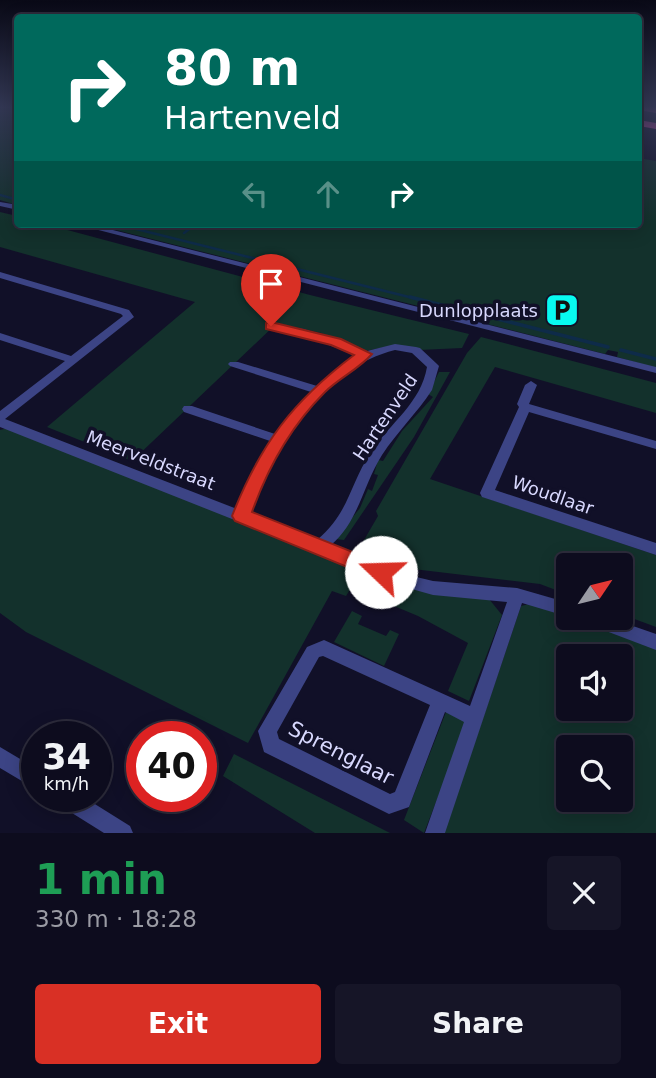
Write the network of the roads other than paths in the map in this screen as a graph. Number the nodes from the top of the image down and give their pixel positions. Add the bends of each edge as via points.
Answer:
1 (95, 228) edge
2 (0, 275) edge
3 (271, 326) dead end
4 (0, 336) edge
5 (365, 354) junction
6 (72, 360) junction
7 (234, 363) dead end
8 (656, 370) edge
9 (531, 385) dead end
10 (318, 390) junction
11 (525, 407) junction
12 (188, 409) dead end
13 (0, 420) edge
14 (278, 439) junction
15 (656, 445) edge
16 (241, 516) junction
17 (319, 547) junction
18 (656, 550) edge
19 (517, 595) junction
20 (556, 606) edge
21 (624, 630) edge
22 (656, 642) edge
23 (440, 701) junction
24 (474, 716) junction
25 (0, 757) edge
26 (21, 770) edge
27 (89, 812) edge
28 (123, 833) edge
29 (435, 833) edge

1 - 8 street
2 - 6 street via 128,314
3 - 5 street, Hartenveld
4 - 6 street
5 - 10 street, Hartenveld
5 - 17 street, Hartenveld via 390,348 415,351 429,360 433,373 422,398 375,456 343,525
6 - 13 street
7 - 10 street
9 - 11 street, Woudlaar
10 - 14 street, Hartenveld
11 - 15 street
11 - 18 street, Woudlaar via 487,492
12 - 14 street
13 - 16 street, Meerveldstraat
14 - 16 street, Hartenveld
16 - 17 street, Meerveldstraat
17 - 19 street, Meerveldstraat via 418,585
19 - 20 street, Meerveldstraat
19 - 24 street
21 - 22 street
23 - 23 street, Sprenglaar via 402,800 389,804 271,745 267,731 313,652 324,648
23 - 24 street, Sprenglaar
24 - 29 street
25 - 26 street
27 - 28 street

